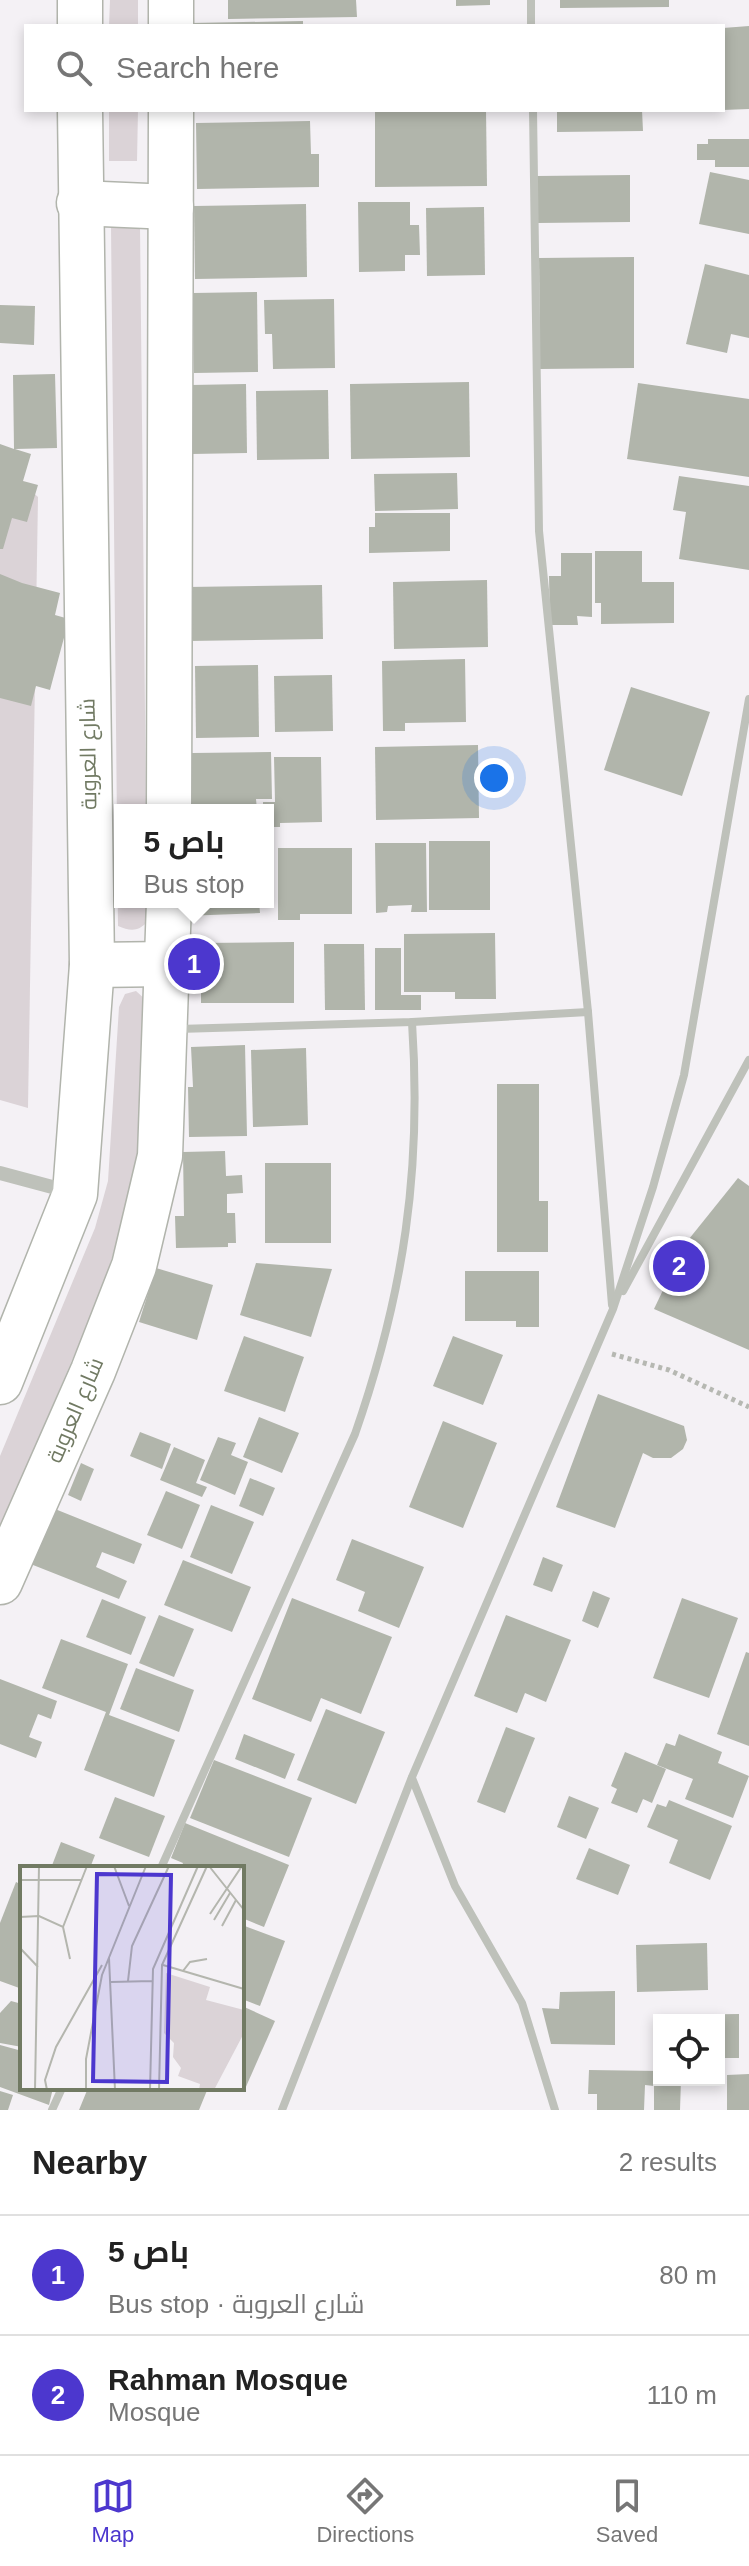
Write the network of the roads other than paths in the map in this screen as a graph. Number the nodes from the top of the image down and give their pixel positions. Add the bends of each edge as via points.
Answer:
1 (80, 0) edge
2 (171, 0) edge
3 (531, 0) edge
4 (80, 24) edge
5 (171, 24) edge
6 (531, 24) edge
7 (80, 112) edge
8 (171, 112) edge
9 (533, 112) edge
10 (79, 203) junction
11 (171, 207) junction
12 (749, 699) edge
13 (169, 804) edge
14 (169, 908) edge
15 (168, 964) junction
16 (92, 965) junction
17 (588, 1012) junction
18 (412, 1022) junction
19 (165, 1030) junction
20 (749, 1060) edge
21 (0, 1173) edge
22 (75, 1194) junction
23 (613, 1309) junction
24 (0, 1382) edge
25 (0, 1582) edge
26 (412, 1777) junction
27 (162, 1866) edge
28 (61, 2090) edge
29 (52, 2110) edge
30 (282, 2110) edge
31 (555, 2110) edge

1 - 4 main road
2 - 5 main road
3 - 6 street
7 - 10 main road, شارع العروبة
8 - 11 main road
9 - 17 street via 539,531
10 - 11 main road
10 - 16 main road, شارع العروبة
11 - 13 main road
12 - 23 street via 684,1075
14 - 15 main road, شارع العروبة
15 - 16 main road
15 - 19 main road, شارع العروبة
16 - 22 main road, شارع العروبة
17 - 18 street
17 - 23 street
18 - 19 street
18 - 27 street via 411,1199 394,1303 375,1376 355,1434
19 - 25 main road, شارع العروبة via 160,1156 134,1266
20 - 23 street
21 - 22 street
22 - 24 main road, شارع العروبة
23 - 26 street
26 - 30 street
26 - 31 street via 455,1886 522,2003
28 - 29 street

